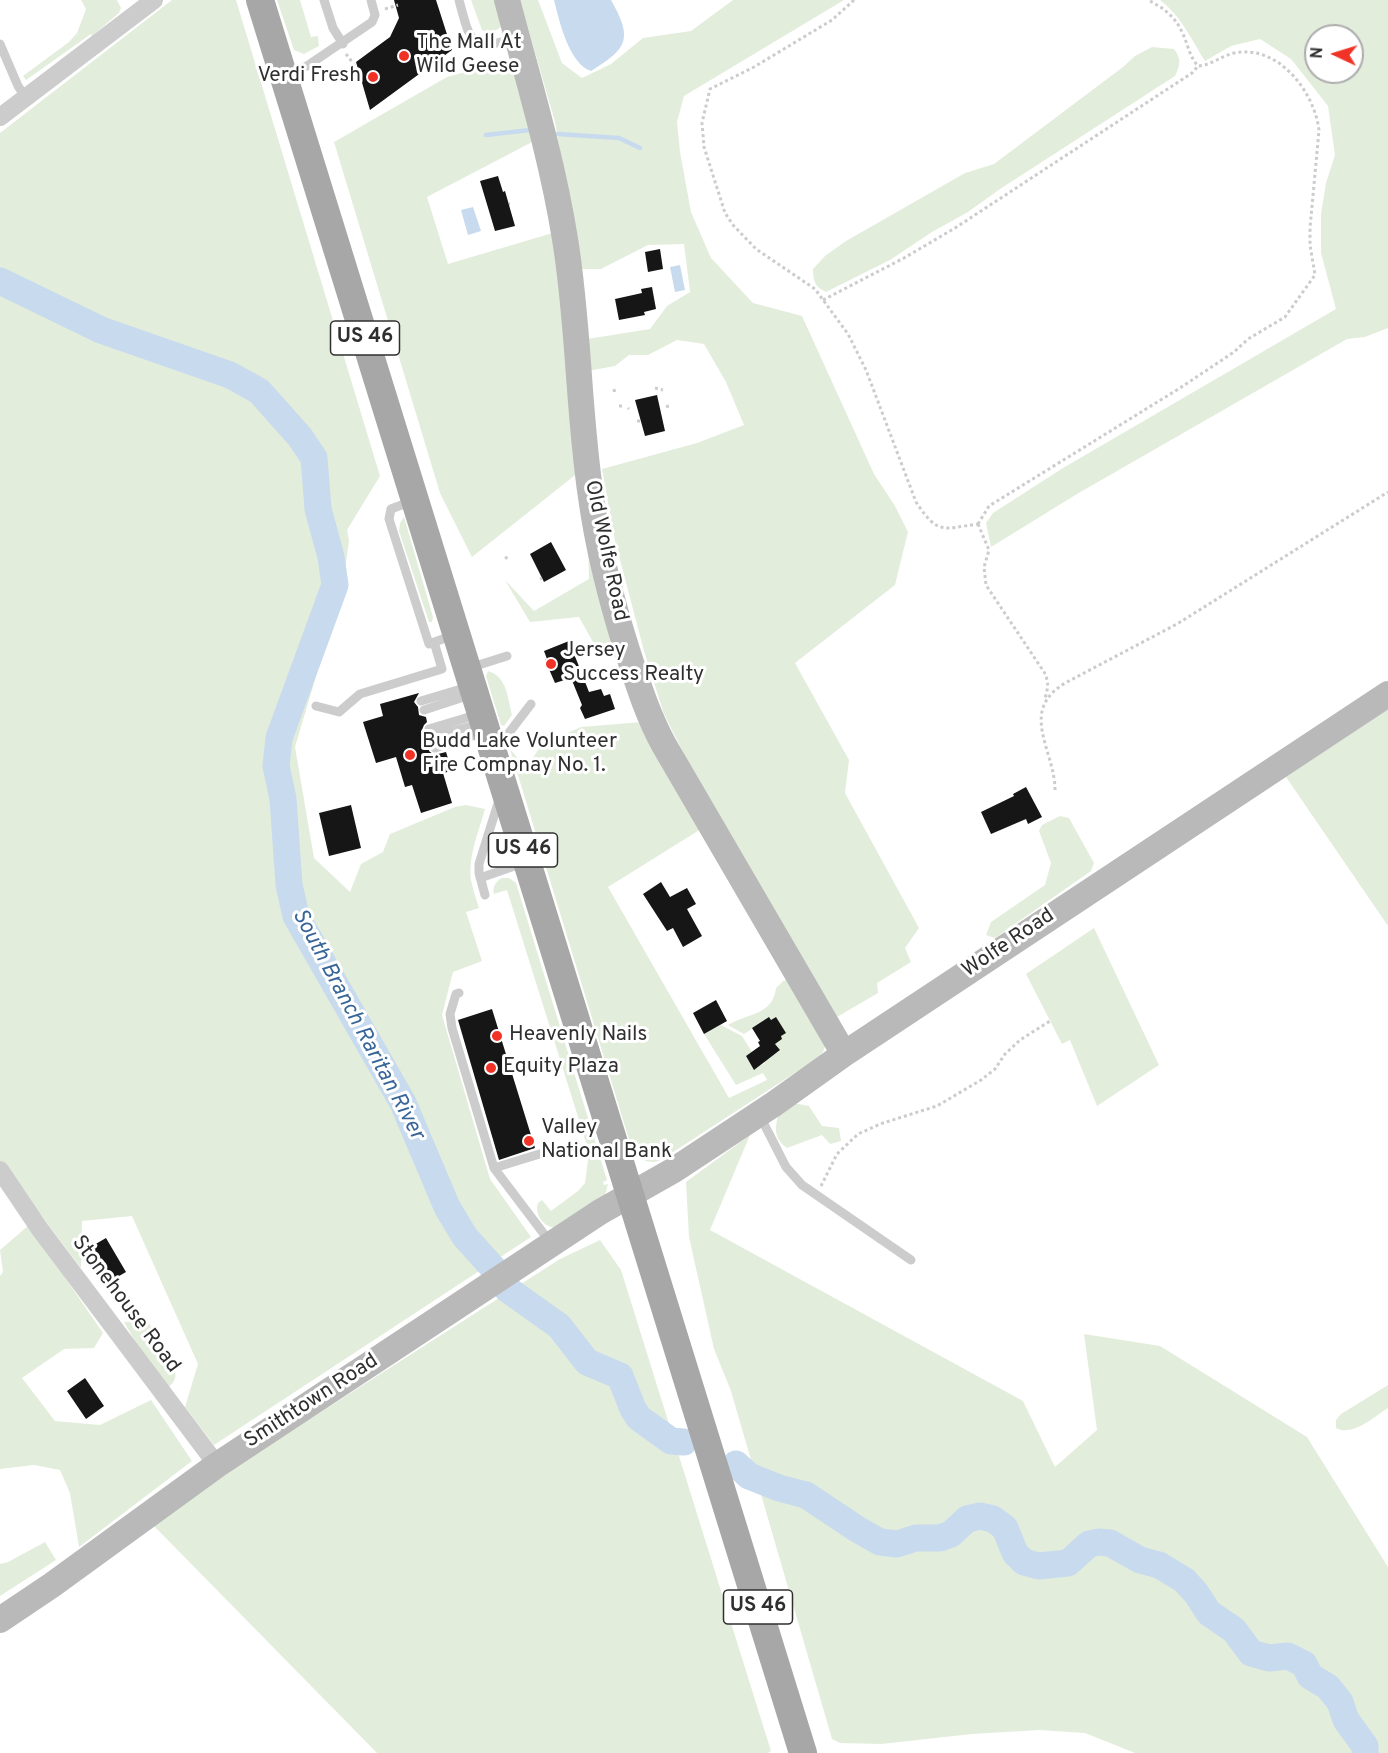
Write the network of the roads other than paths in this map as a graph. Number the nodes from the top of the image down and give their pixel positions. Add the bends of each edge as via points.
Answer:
1 (260, 0) edge
2 (324, 0) edge
3 (371, 0) edge
4 (459, 0) edge
5 (507, 0) edge
6 (143, 4) edge
7 (517, 38) junction
8 (0, 44) edge
9 (342, 44) junction
10 (284, 75) junction
11 (26, 98) junction
12 (0, 117) edge
13 (445, 638) junction
14 (507, 656) dead end
15 (1388, 694) edge
16 (531, 705) dead end
17 (316, 706) dead end
18 (423, 706) dead end
19 (479, 708) junction
20 (431, 733) dead end
21 (435, 748) dead end
22 (503, 786) junction
23 (527, 862) junction
24 (480, 878) junction
25 (485, 896) dead end
26 (459, 993) dead end
27 (844, 1054) junction
28 (759, 1114) junction
29 (565, 1150) dead end
30 (494, 1168) junction
31 (0, 1170) edge
32 (630, 1195) junction
33 (552, 1245) junction
34 (911, 1260) dead end
35 (217, 1465) junction
36 (0, 1620) edge
37 (803, 1753) edge

1 - 10 main road, US 46
2 - 9 lane
3 - 9 lane via 374,20
4 - 7 lane via 468,33 475,41 491,45
5 - 7 street, Old Wolfe Road
6 - 11 street
7 - 27 street, Old Wolfe Road via 565,238 598,538 635,677 652,723
8 - 11 lane
9 - 10 lane
10 - 13 main road, US 46 via 414,500
11 - 12 street
13 - 17 lane via 442,669 360,694 339,712
13 - 19 main road, US 46
14 - 19 lane
15 - 27 street, Wolfe Road
16 - 19 lane via 504,738
18 - 19 lane
19 - 20 lane
19 - 21 lane
19 - 22 main road, US 46
22 - 23 main road, US 46
22 - 24 lane via 479,864
23 - 24 lane
23 - 32 main road, US 46
24 - 25 lane
26 - 30 lane via 450,1014 452,1028
27 - 28 street, Wolfe Road
28 - 32 street, Wolfe Road
28 - 34 lane via 789,1172 802,1185
29 - 30 lane
30 - 33 lane
31 - 35 street, Stonehouse Road
32 - 33 street, Smithtown Road
32 - 37 main road, US 46
33 - 35 street, Smithtown Road
35 - 36 street, Smithtown Road

